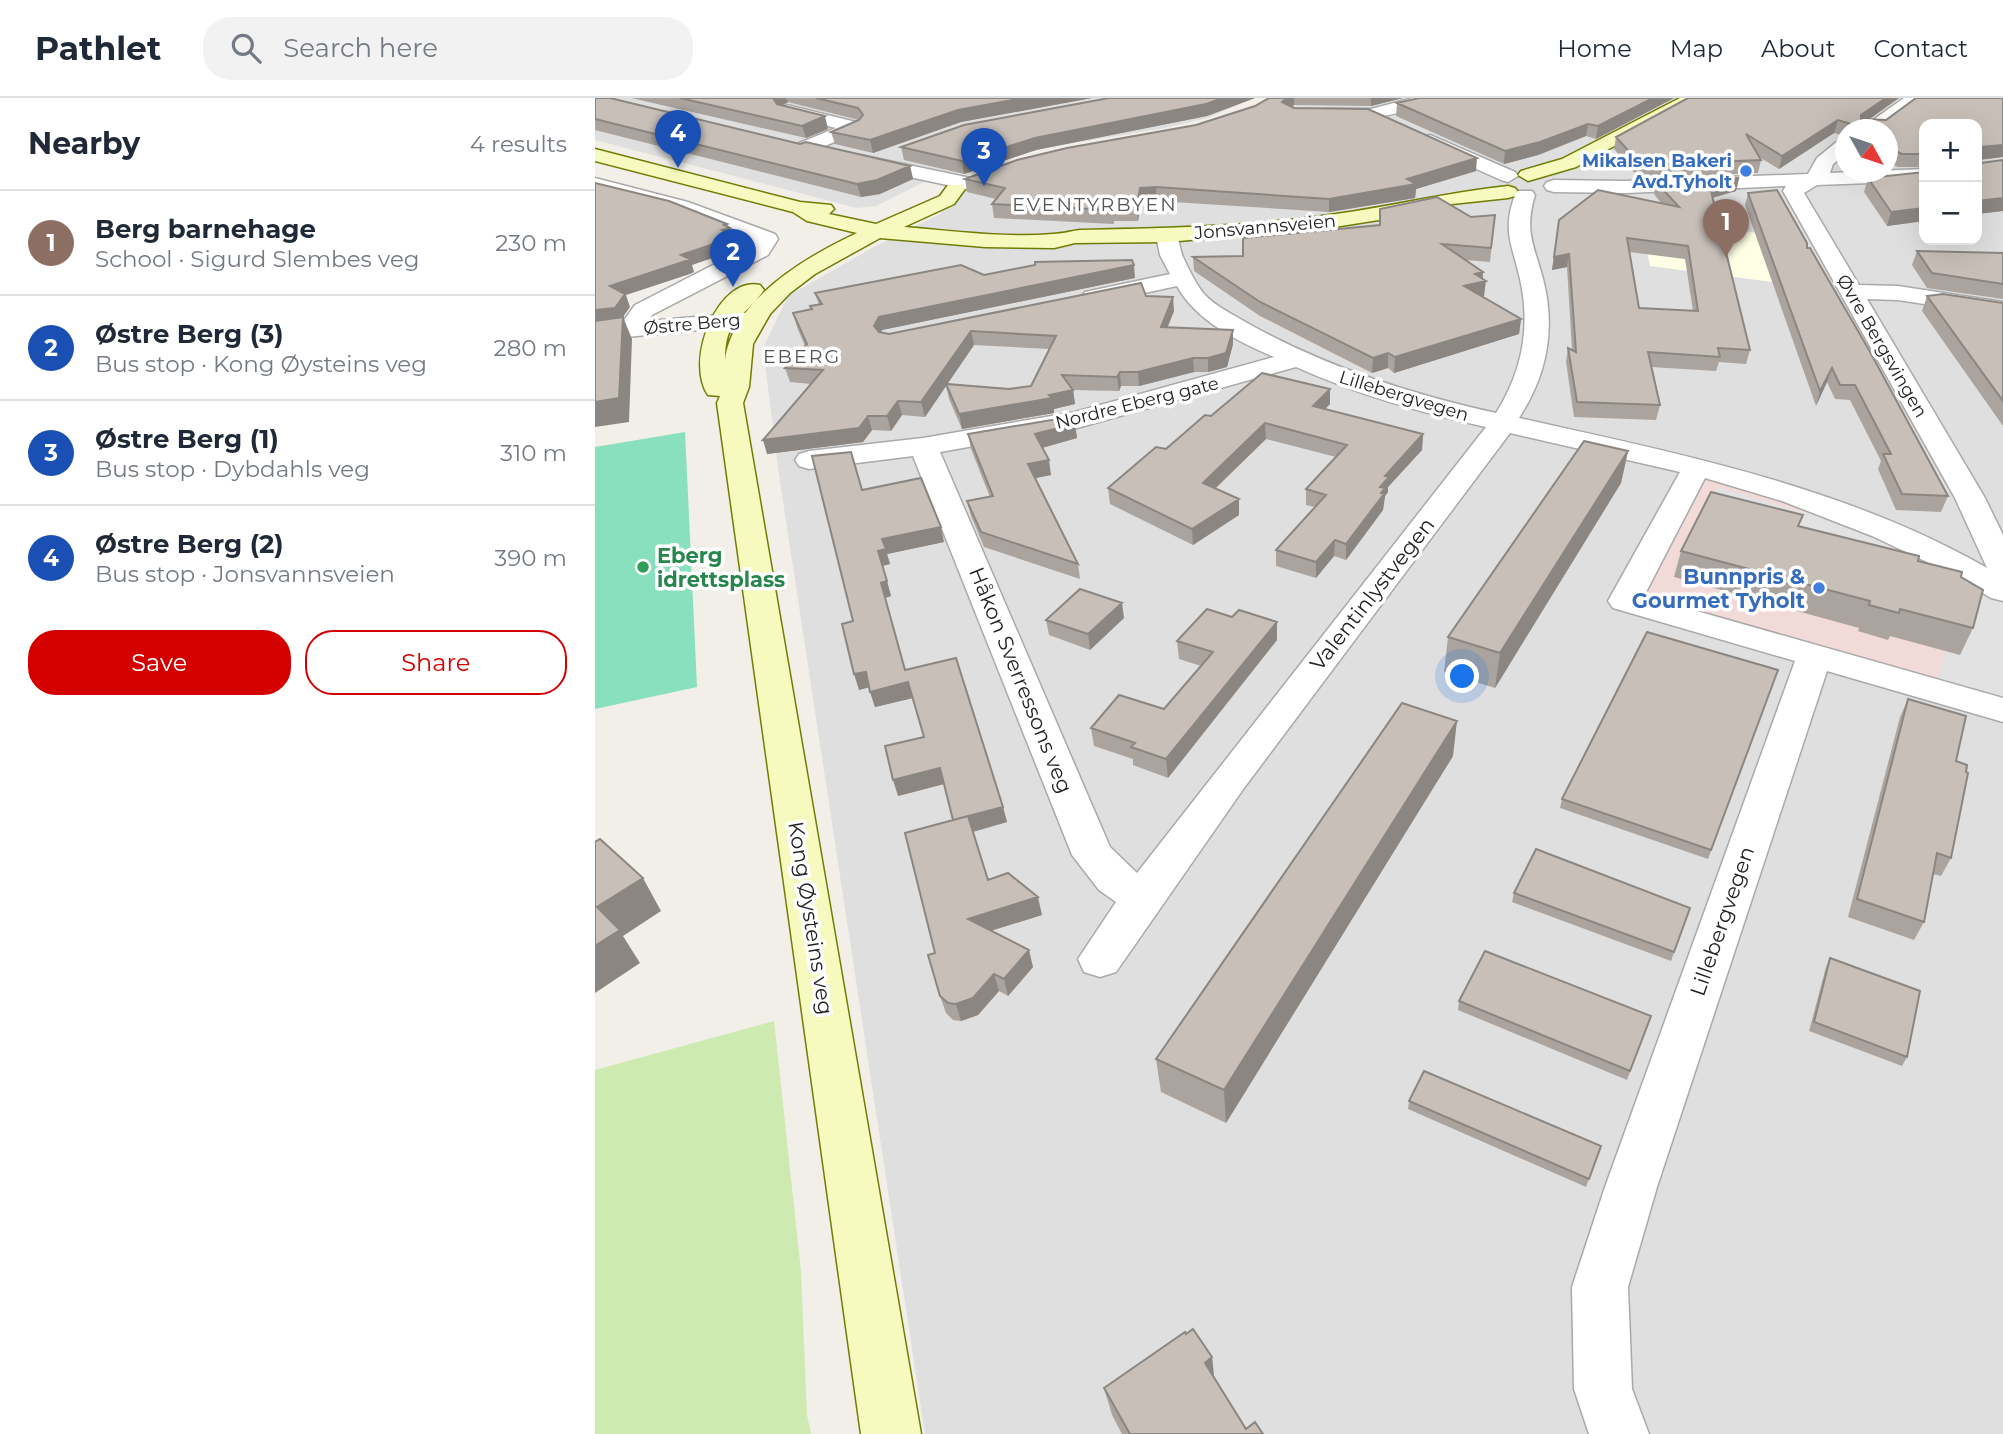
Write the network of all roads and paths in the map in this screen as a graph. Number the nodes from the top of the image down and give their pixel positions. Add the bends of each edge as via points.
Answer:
1 (1433, 98) edge
2 (1693, 98) edge
3 (1915, 98) edge
4 (787, 110) edge
5 (1312, 114) edge
6 (1371, 114) junction
7 (1884, 119) edge
8 (902, 151) dead end
9 (1835, 153) edge
10 (595, 155) edge
11 (872, 163) junction
12 (987, 174) edge
13 (1919, 175) edge
14 (1809, 179) junction
15 (595, 184) edge
16 (1524, 184) junction
17 (960, 186) junction
18 (881, 225) junction
19 (1167, 236) junction
20 (1183, 278) junction
21 (1851, 292) junction
22 (1065, 302) edge
23 (2003, 309) edge
24 (754, 319) junction
25 (723, 320) junction
26 (630, 329) junction
27 (595, 333) edge
28 (1296, 358) junction
29 (730, 403) junction
30 (1502, 424) junction
31 (923, 446) junction
32 (809, 460) dead end
33 (1697, 467) junction
34 (2003, 568) edge
35 (2003, 591) edge
36 (1814, 656) junction
37 (2003, 710) edge
38 (1141, 898) junction
39 (1100, 959) dead end
40 (891, 1434) edge
41 (1619, 1434) edge

1 - 6 street
2 - 16 main road via 1569,163 1567,169
3 - 7 street
4 - 11 street via 854,127 798,147
5 - 6 street
6 - 16 street
8 - 11 street
9 - 14 street, Øvre Bergsvingen via 1824,162 1820,175
10 - 18 main road, Jonsvannsveien via 800,208 814,217
11 - 17 street
12 - 17 main road
13 - 14 street
14 - 16 street via 1626,187
14 - 21 street, Øvre Bergsvingen via 1793,191
15 - 26 street, Østre Berg via 681,206 767,239 759,250 643,310
16 - 19 main road, Jonsvannsveien via 1328,222
16 - 30 street, Valentinlystvegen via 1516,221 1536,304 1536,347 1527,381
17 - 18 main road via 947,200
18 - 19 main road, Jonsvannsveien via 997,241
18 - 24 main road, Kong Øysteins veg via 779,289
18 - 25 main road, Kong Øysteins veg via 773,275 742,298
19 - 20 street, Lillebergvegen
20 - 22 street
20 - 28 street, Lillebergvegen via 1195,298 1214,314
21 - 23 street via 1898,293
21 - 34 street, Øvre Bergsvingen via 1970,498
24 - 25 street, Østre Berg
24 - 29 main road, Kong Øysteins veg via 738,350 737,392
25 - 26 street, Østre Berg
25 - 29 main road, Kong Øysteins veg via 710,360 719,396
26 - 27 street, Østre Berg
28 - 30 street, Lillebergvegen via 1397,397
28 - 31 street, Nordre Eberg gate via 1077,420
29 - 40 main road, Kong Øysteins veg
30 - 33 street, Lillebergvegen
30 - 38 street, Valentinlystvegen
31 - 32 street, Nordre Eberg gate
31 - 38 street, Håkon Sverressons veg via 1093,855 1114,879
33 - 35 street, Lillebergvegen via 1793,495 1884,529
33 - 36 street via 1625,601
36 - 37 street
36 - 41 street, Lillebergvegen via 1600,1287 1603,1389
38 - 39 street, Valentinlystvegen

